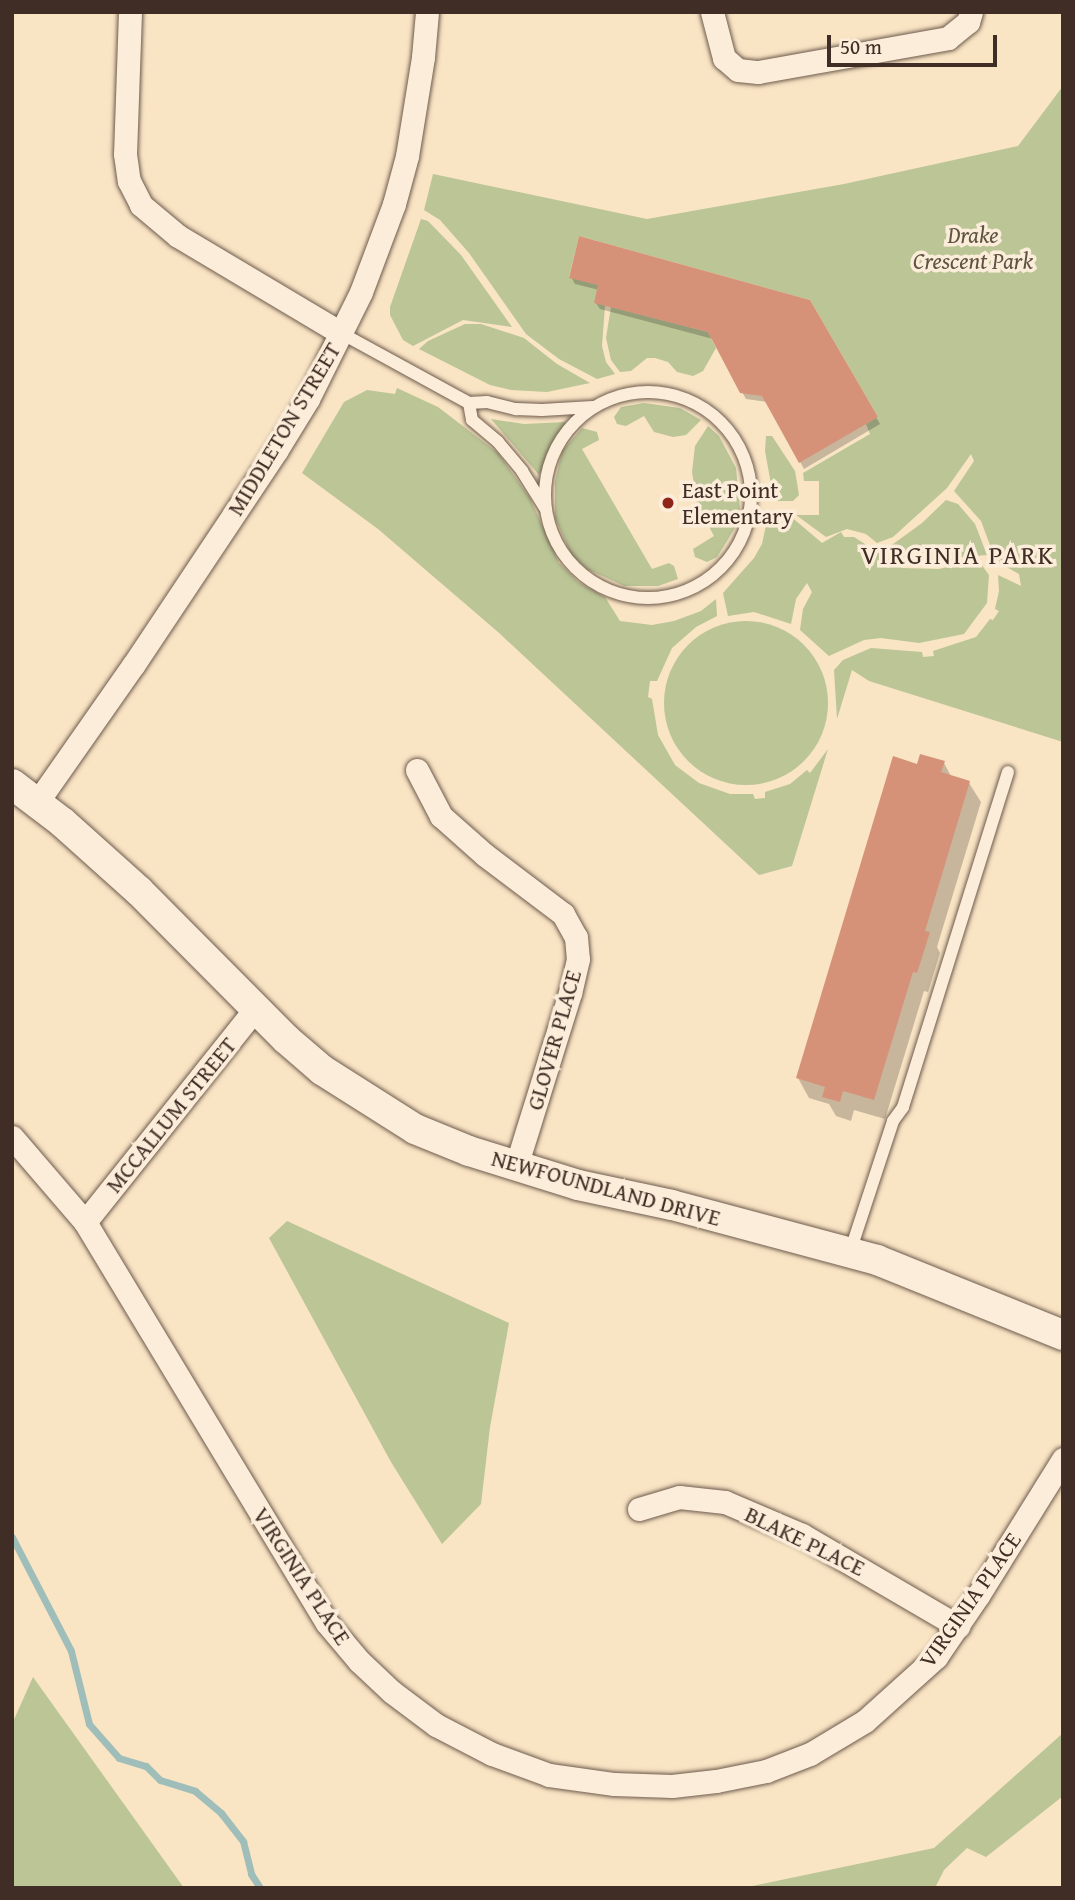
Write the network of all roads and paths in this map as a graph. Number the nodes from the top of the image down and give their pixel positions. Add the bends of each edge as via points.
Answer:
1 (130, 12) edge
2 (427, 12) edge
3 (712, 12) edge
4 (971, 12) edge
5 (341, 333) junction
6 (469, 404) junction
7 (593, 407) junction
8 (545, 508) junction
9 (417, 770) dead end
10 (1008, 772) dead end
11 (12, 783) edge
12 (38, 802) junction
13 (256, 1008) junction
14 (12, 1138) edge
15 (516, 1166) junction
16 (85, 1222) junction
17 (850, 1252) junction
18 (1063, 1335) edge
19 (1063, 1459) edge
20 (639, 1509) dead end
21 (958, 1626) junction

1 - 5 street via 125,154 129,181 141,205 178,236
2 - 5 street, MIDDLETON STREET via 416,102 394,204
3 - 4 street via 724,58 738,70 758,72 948,38 968,22
5 - 6 lane
5 - 12 street, MIDDLETON STREET via 276,451
6 - 7 lane via 541,410
6 - 8 lane via 472,420 498,442
7 - 8 lane via 556,453 547,477
7 - 8 lane via 624,393 666,393 685,397 733,436 753,492 752,516 744,536 717,571 675,593 643,598 612,593 566,562 551,536
9 - 15 street, GLOVER PLACE via 441,816 563,914 576,937 578,959 570,993
10 - 17 lane via 903,1107 892,1121
11 - 12 street, NEWFOUNDLAND DRIVE
12 - 13 street, NEWFOUNDLAND DRIVE via 139,891
13 - 15 street, NEWFOUNDLAND DRIVE via 322,1070 356,1094 415,1129
13 - 16 street, MCCALLUM STREET
14 - 16 street, VIRGINIA PLACE
15 - 17 street, NEWFOUNDLAND DRIVE
16 - 21 street, VIRGINIA PLACE via 327,1623 392,1692 436,1725 492,1754 550,1775 614,1784 672,1786 766,1770 810,1754 865,1721 936,1657
17 - 18 street, NEWFOUNDLAND DRIVE
19 - 21 street, VIRGINIA PLACE
20 - 21 street, BLAKE PLACE via 679,1497 725,1502 802,1535

